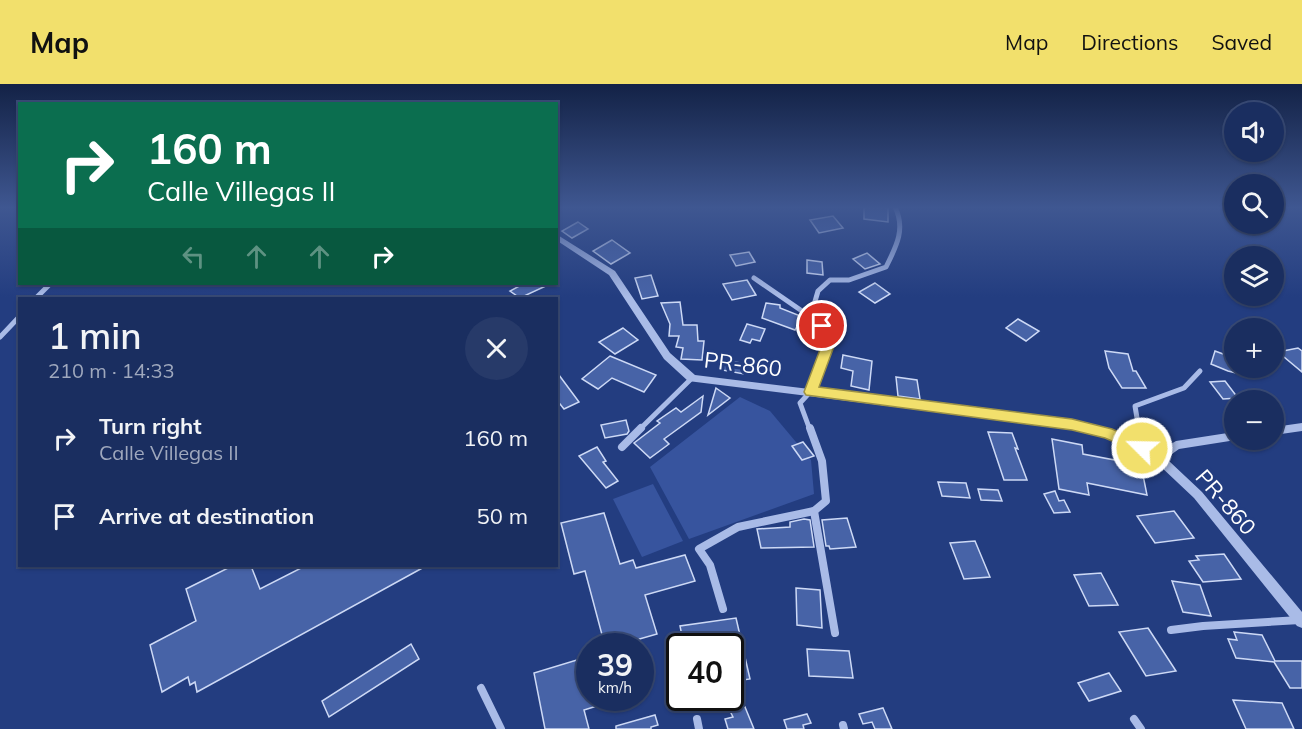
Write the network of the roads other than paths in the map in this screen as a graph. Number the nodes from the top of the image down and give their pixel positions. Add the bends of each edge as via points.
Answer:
1 (558, 237) edge
2 (901, 237) edge
3 (754, 278) dead end
4 (49, 285) edge
5 (37, 297) edge
6 (18, 318) edge
7 (822, 326) junction
8 (0, 337) edge
9 (1200, 371) dead end
10 (692, 378) junction
11 (811, 392) junction
12 (1302, 427) edge
13 (1284, 430) edge
14 (1224, 438) edge
15 (622, 447) dead end
16 (1142, 448) junction
17 (1163, 462) junction
18 (814, 511) junction
19 (723, 609) dead end
20 (1301, 621) edge
21 (1171, 630) dead end
22 (835, 633) dead end
23 (481, 688) dead end
24 (697, 719) dead end
25 (1134, 719) dead end
26 (501, 729) edge
27 (699, 729) edge
28 (1141, 729) edge

1 - 10 street, PR-860 / PR-860 via 612,273 667,356
2 - 7 street via 886,267 849,280 830,280 818,291 813,312
3 - 7 street
4 - 5 street
6 - 8 street
7 - 11 street via 830,338
9 - 16 street via 1184,388 1135,406
10 - 11 street, PR-860 / PR-860
10 - 15 street
11 - 16 street, PR-860 / PR-860 via 1072,425 1107,433
11 - 18 street via 800,404 822,461 826,501
12 - 13 street
14 - 17 street via 1176,445
16 - 17 street, PR-860 / PR-860
17 - 20 street, PR-860 / PR-860 via 1198,495
18 - 19 street via 738,527 699,549 710,565
18 - 22 street
20 - 21 street via 1272,625 1198,624
23 - 26 street
24 - 27 street
25 - 28 street

